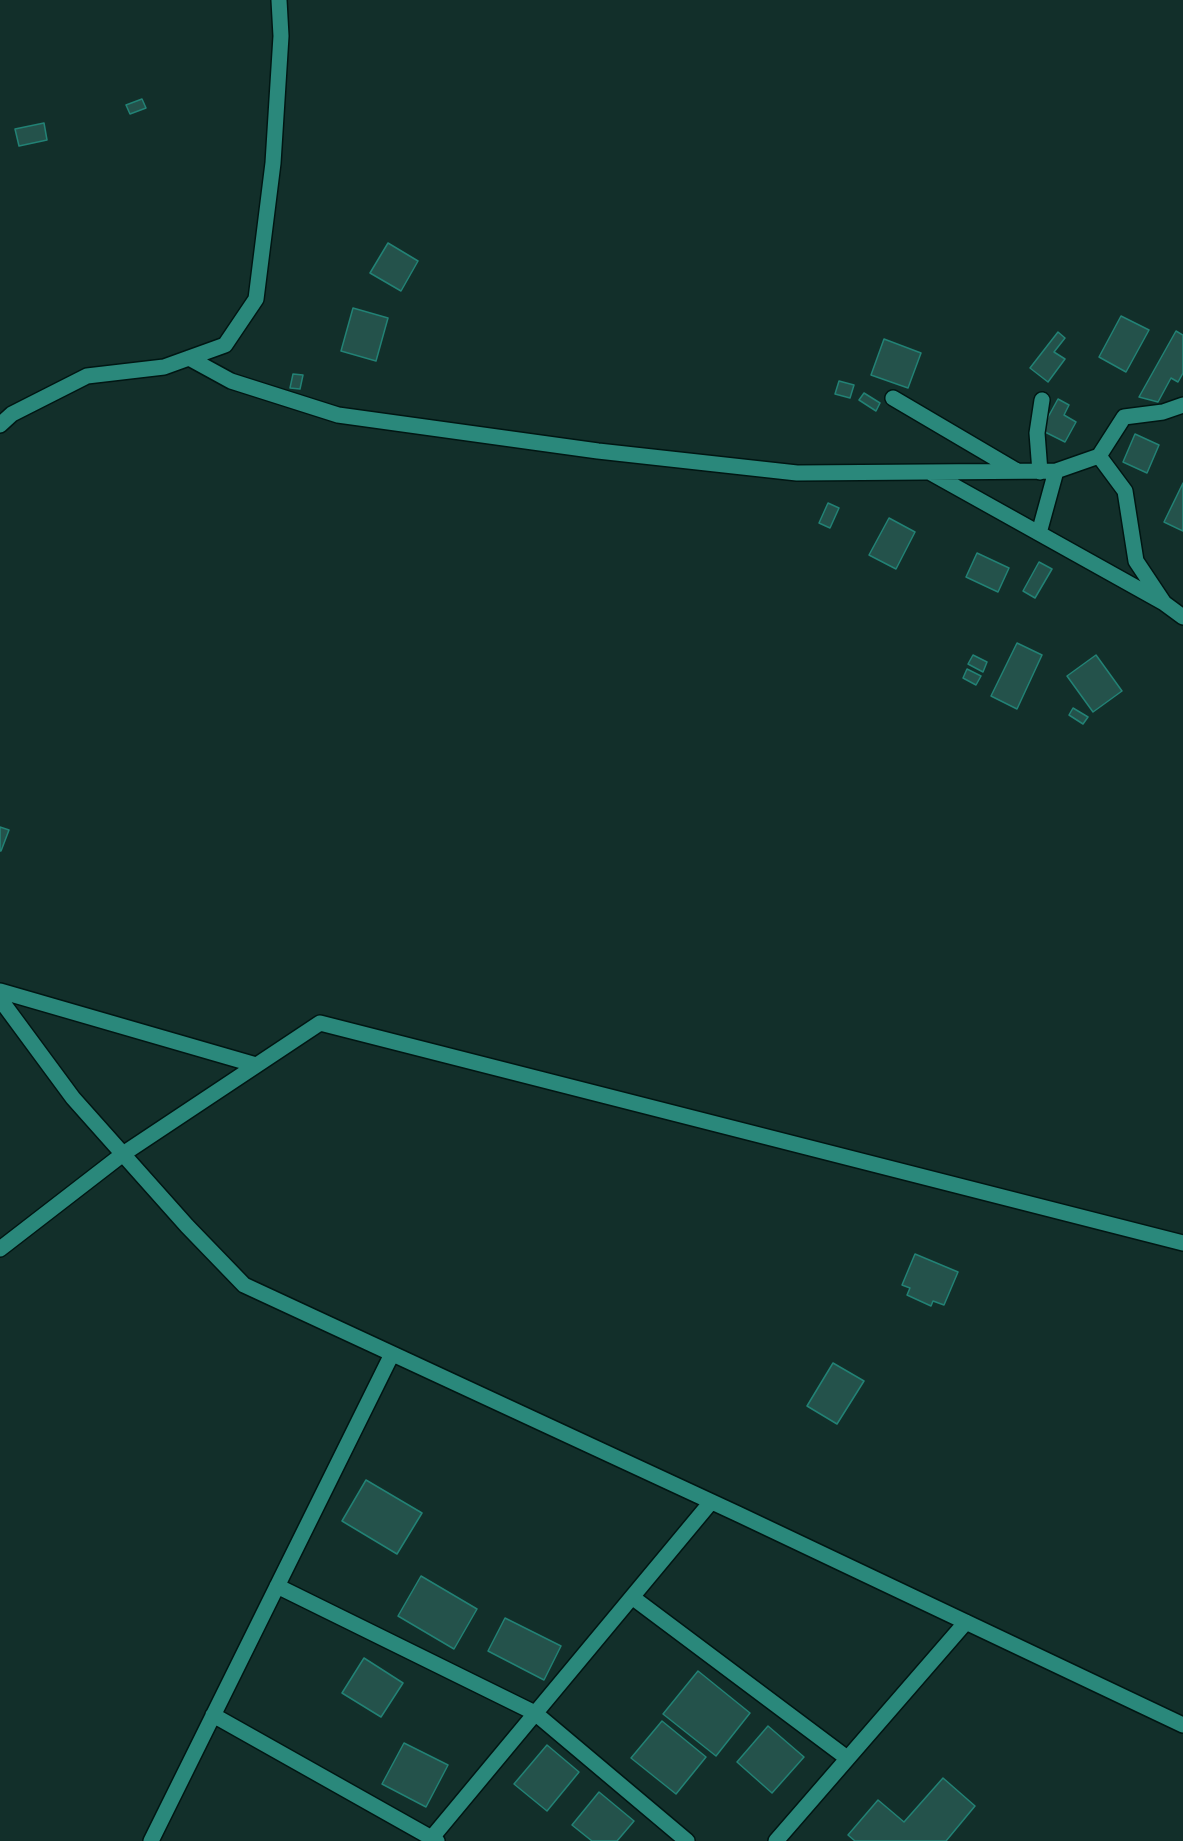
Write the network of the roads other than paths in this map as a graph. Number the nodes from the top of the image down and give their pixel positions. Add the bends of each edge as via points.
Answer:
1 (279, 0) edge
2 (189, 358) junction
3 (892, 398) dead end
4 (1042, 400) dead end
5 (1183, 405) edge
6 (0, 425) edge
7 (1099, 456) junction
8 (929, 471) junction
9 (1018, 471) junction
10 (1048, 471) junction
11 (1039, 533) junction
12 (1164, 603) junction
13 (1183, 617) edge
14 (0, 991) edge
15 (0, 999) edge
16 (256, 1065) junction
17 (123, 1154) junction
18 (1183, 1243) edge
19 (0, 1249) edge
20 (392, 1354) junction
21 (711, 1502) junction
22 (277, 1586) junction
23 (632, 1598) junction
24 (966, 1622) junction
25 (535, 1713) junction
26 (213, 1715) junction
27 (1183, 1725) edge
28 (847, 1758) junction
29 (433, 1840) edge
30 (151, 1841) edge
31 (687, 1841) edge
32 (776, 1841) edge

1 - 2 street via 281,36 273,163 256,299 225,345
2 - 6 street via 164,367 87,376 12,414
2 - 8 street via 231,381 338,415 598,451 797,472
3 - 9 street
4 - 10 street via 1037,433
5 - 7 street via 1124,417
7 - 10 street
7 - 12 street via 1125,491 1136,561
8 - 9 street
8 - 11 street
9 - 10 street
10 - 11 street
11 - 12 street
12 - 13 street
14 - 16 street
15 - 17 street via 73,1098
16 - 17 street
16 - 18 street via 320,1023
17 - 19 street
17 - 20 street via 244,1285
20 - 21 street
20 - 22 street
21 - 23 street
21 - 24 street
22 - 25 street
22 - 26 street
23 - 25 street
23 - 28 street
24 - 27 street
24 - 28 street
25 - 29 street
25 - 31 street
26 - 29 street
26 - 30 street
28 - 32 street

